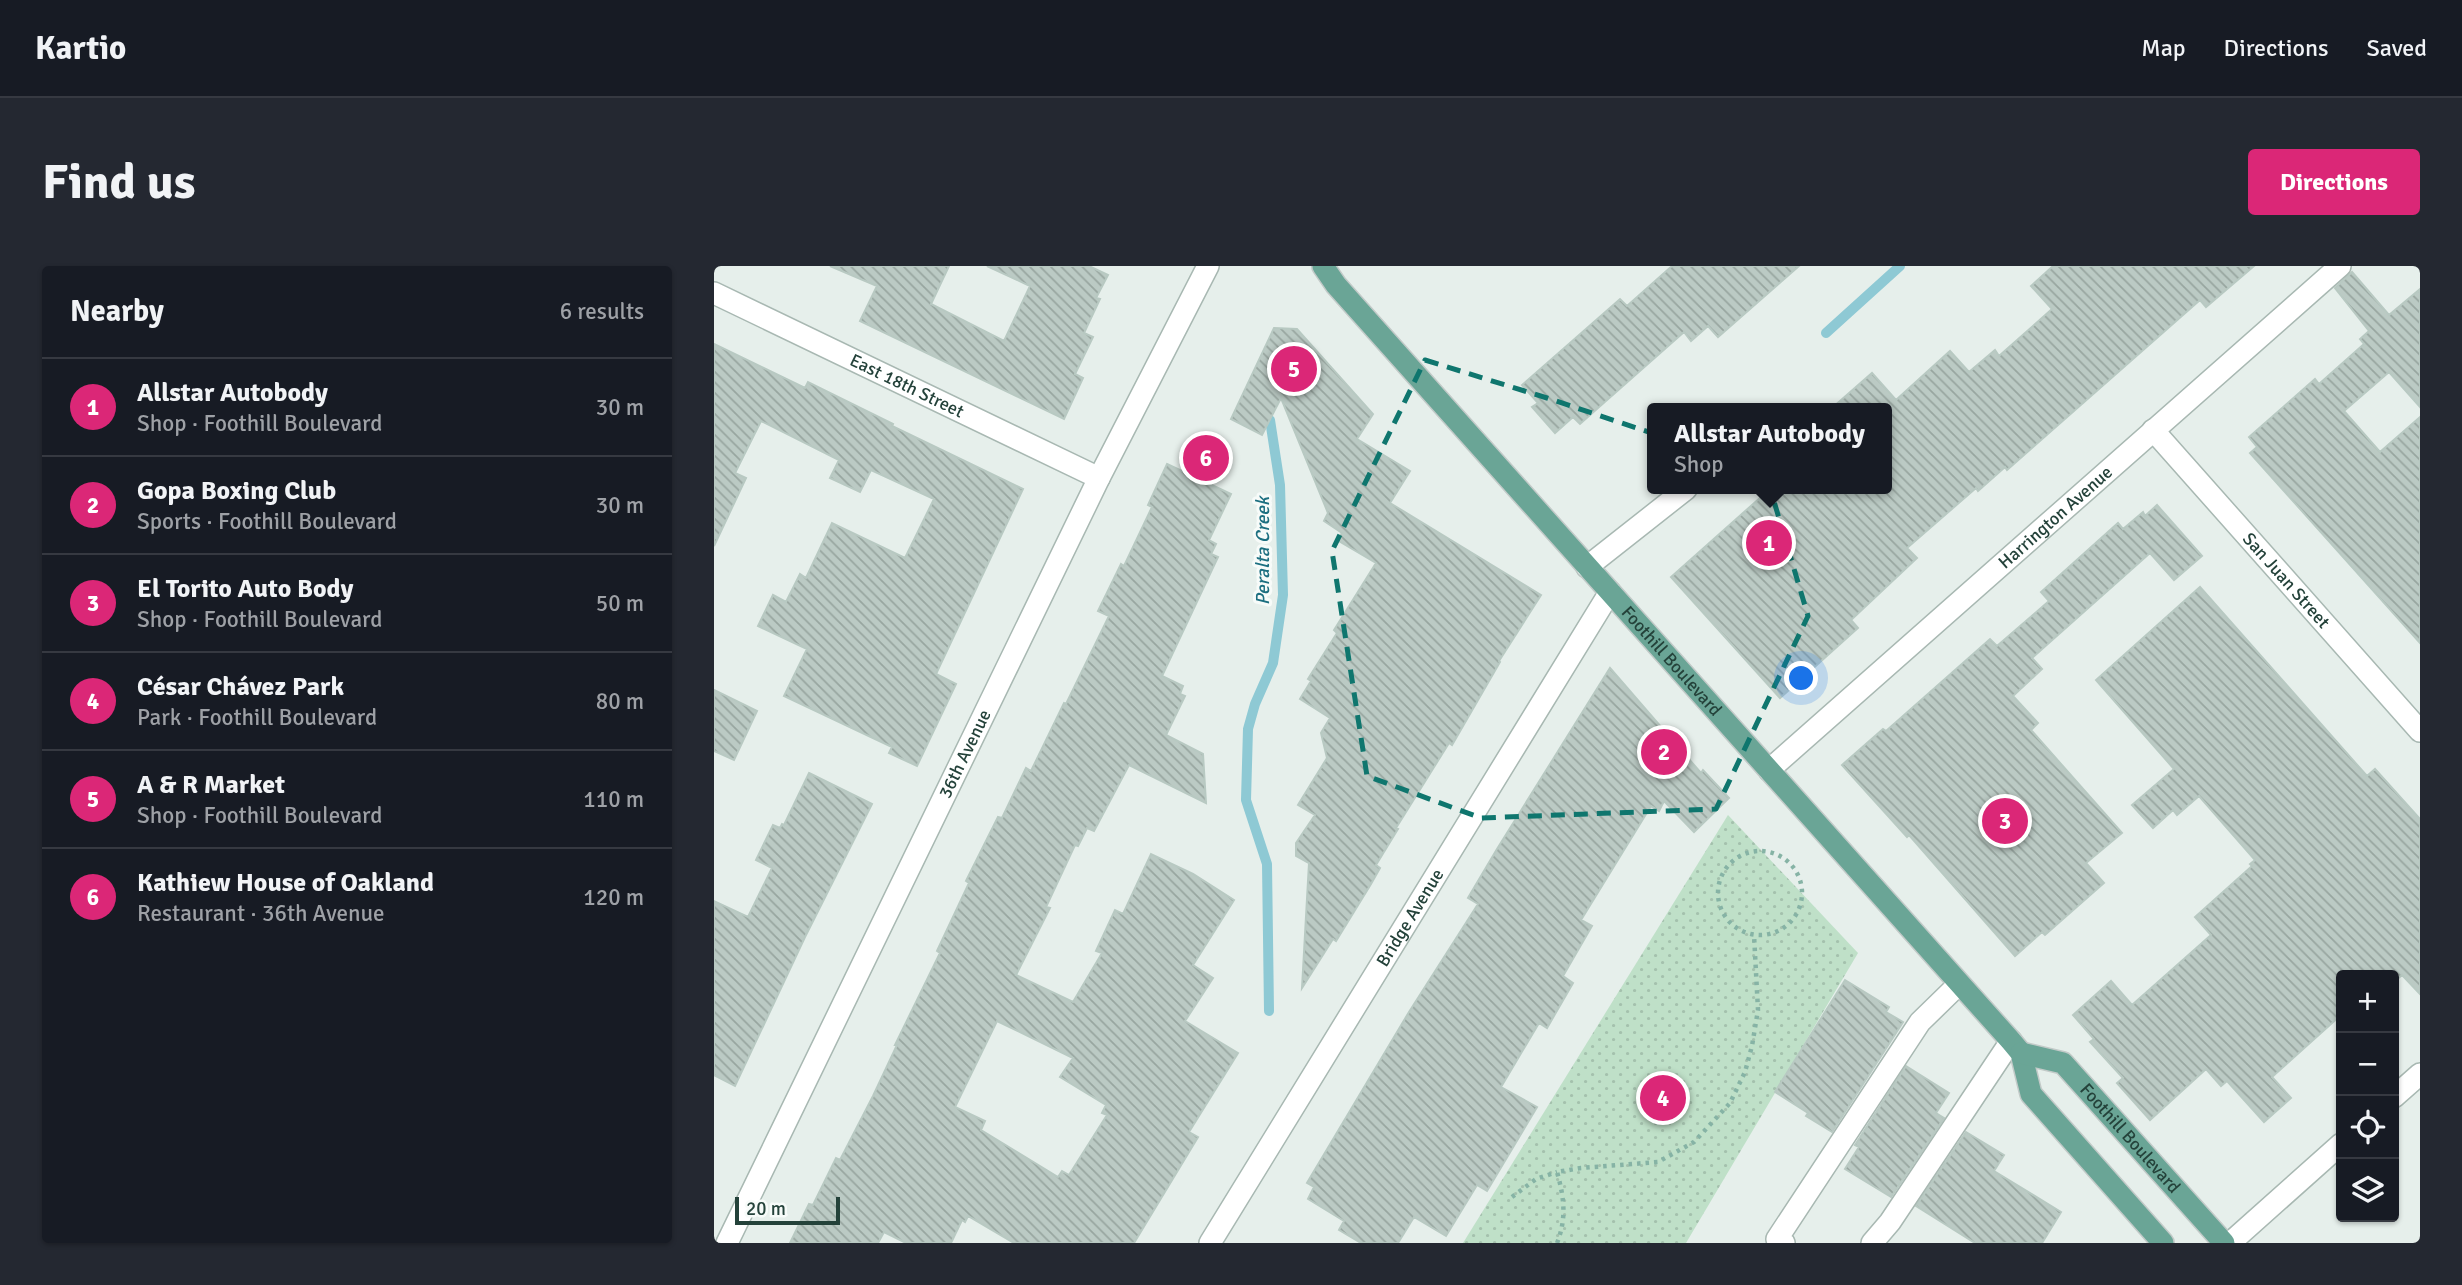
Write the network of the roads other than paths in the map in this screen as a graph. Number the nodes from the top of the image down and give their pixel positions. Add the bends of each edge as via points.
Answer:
1 (1208, 266) edge
2 (1323, 266) edge
3 (2340, 266) edge
4 (714, 293) edge
5 (2153, 430) junction
6 (1099, 478) junction
7 (1680, 494) edge
8 (1587, 567) junction
9 (1610, 592) junction
10 (2420, 732) edge
11 (1769, 770) junction
12 (1959, 984) junction
13 (2016, 1047) junction
14 (2420, 1074) edge
15 (2395, 1096) edge
16 (2336, 1148) edge
17 (727, 1243) edge
18 (1210, 1243) edge
19 (1783, 1243) edge
20 (1872, 1243) edge
21 (2163, 1243) edge
22 (2224, 1243) edge
23 (2230, 1243) edge

1 - 6 street, 36th Avenue
2 - 8 main road, Foothill Boulevard
3 - 5 street, Harrington Avenue
4 - 6 street, East 18th Street
5 - 10 street, San Juan Street
5 - 11 street, Harrington Avenue
6 - 17 street, 36th Avenue
7 - 8 street
8 - 9 main road, Foothill Boulevard
9 - 11 main road, Foothill Boulevard
9 - 18 street, Bridge Avenue
11 - 12 main road, Foothill Boulevard
12 - 13 main road, Foothill Boulevard
12 - 19 street via 1924,1018 1777,1239
13 - 20 street via 1981,1086
13 - 21 main road, Foothill Boulevard via 2031,1094
13 - 22 main road, Foothill Boulevard via 2063,1063
14 - 15 street
16 - 23 street

